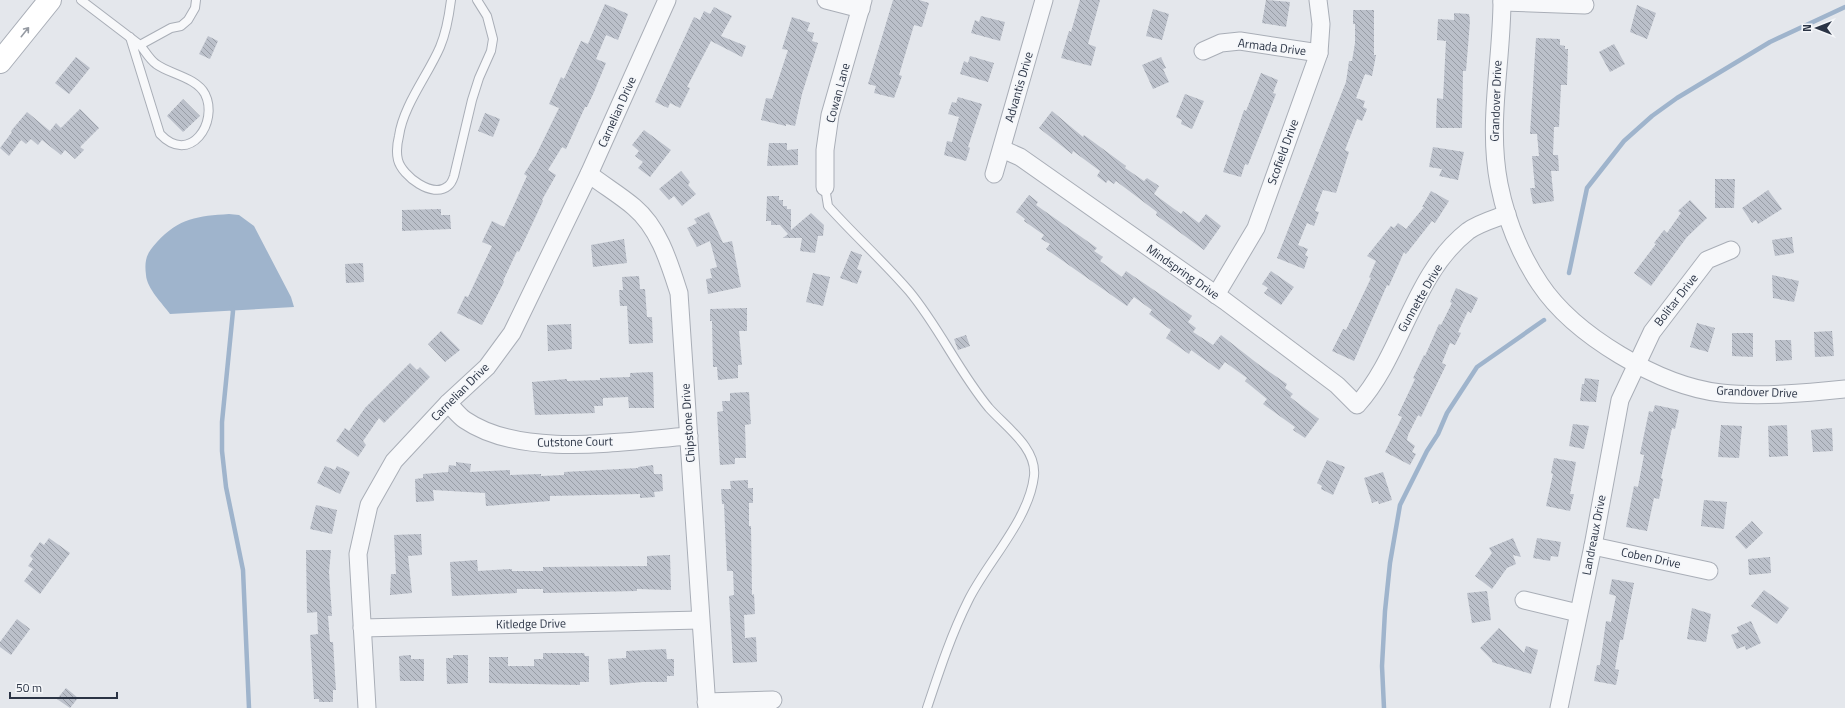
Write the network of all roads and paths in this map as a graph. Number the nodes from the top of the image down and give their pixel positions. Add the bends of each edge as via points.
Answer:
1 (32, 0) edge
2 (50, 0) edge
3 (81, 0) edge
4 (196, 0) edge
5 (451, 0) edge
6 (478, 0) edge
7 (667, 0) edge
8 (826, 0) edge
9 (1044, 0) edge
10 (1318, 0) edge
11 (1502, 1) edge
12 (862, 4) edge
13 (1585, 5) dead end
14 (130, 37) junction
15 (0, 38) edge
16 (140, 45) junction
17 (1203, 51) dead end
18 (1319, 53) junction
19 (0, 62) edge
20 (1002, 148) junction
21 (588, 174) junction
22 (994, 174) dead end
23 (825, 187) joint
24 (1507, 214) junction
25 (1731, 250) dead end
26 (1216, 295) junction
27 (1636, 364) junction
28 (1845, 389) edge
29 (448, 403) junction
30 (1357, 405) joint
31 (689, 436) junction
32 (1593, 546) junction
33 (1708, 571) dead end
34 (1524, 600) dead end
35 (1578, 613) junction
36 (700, 620) junction
37 (362, 628) junction
38 (773, 700) dead end
39 (706, 705) edge
40 (367, 708) edge
41 (927, 708) edge
42 (1559, 708) edge

1 - 15 main road
19 -> 2 main road
3 - 14 lane
4 - 16 lane via 195,8 181,26 171,28
5 - 6 lane via 440,47 408,110 399,133 397,150 403,172 417,184 444,189 449,186 454,176 472,100 491,51 493,39 487,16
7 - 21 street, Carnelian Drive
8 - 12 street
9 - 20 street, Advantis Drive
10 - 18 street, Scofield Drive via 1321,24
11 - 13 street
11 - 24 street, Grandover Drive via 1494,146 1499,184
12 - 23 street, Cowan Lane via 830,115 825,150
14 - 16 lane
14 - 16 lane via 160,134 168,142 178,146 190,143 201,134 206,124 209,104 204,92 184,76 155,64
17 - 18 street, Armada Drive via 1221,43 1240,42
18 - 26 street, Scofield Drive via 1256,228
20 - 22 street, Advantis Drive
20 - 26 street, Mindspring Drive via 1020,157
21 - 29 street, Carnelian Drive via 512,333 487,368
21 - 31 street, Chipstone Drive via 634,207 653,228 668,260 679,293
23 - 41 lane via 828,206 909,292 989,407 1027,448 1034,464 1034,476 1028,498 1017,521 968,600
24 - 27 street, Grandover Drive via 1519,246 1540,284 1565,313 1600,342
24 - 30 street, Gunnette Drive via 1469,231 1433,271 1372,388
25 - 27 street, Bolitar Drive via 1707,260 1652,332
26 - 30 street, Mindspring Drive via 1337,385
27 - 28 street, Grandover Drive via 1678,383 1721,393 1800,394
27 - 32 street, Landreaux Drive via 1620,400
29 - 31 street, Cutstone Court via 465,420 496,436 529,443 566,445
29 - 37 street, Carnelian Drive via 394,461 369,505 358,554
31 - 36 street, Chipstone Drive
32 - 33 street, Coben Drive
32 - 35 street, Landreaux Drive
34 - 35 street
35 - 42 street, Landreaux Drive
36 - 37 street, Kitledge Drive
36 - 39 street, Chipstone Drive
37 - 40 street, Carnelian Drive
38 - 39 street

